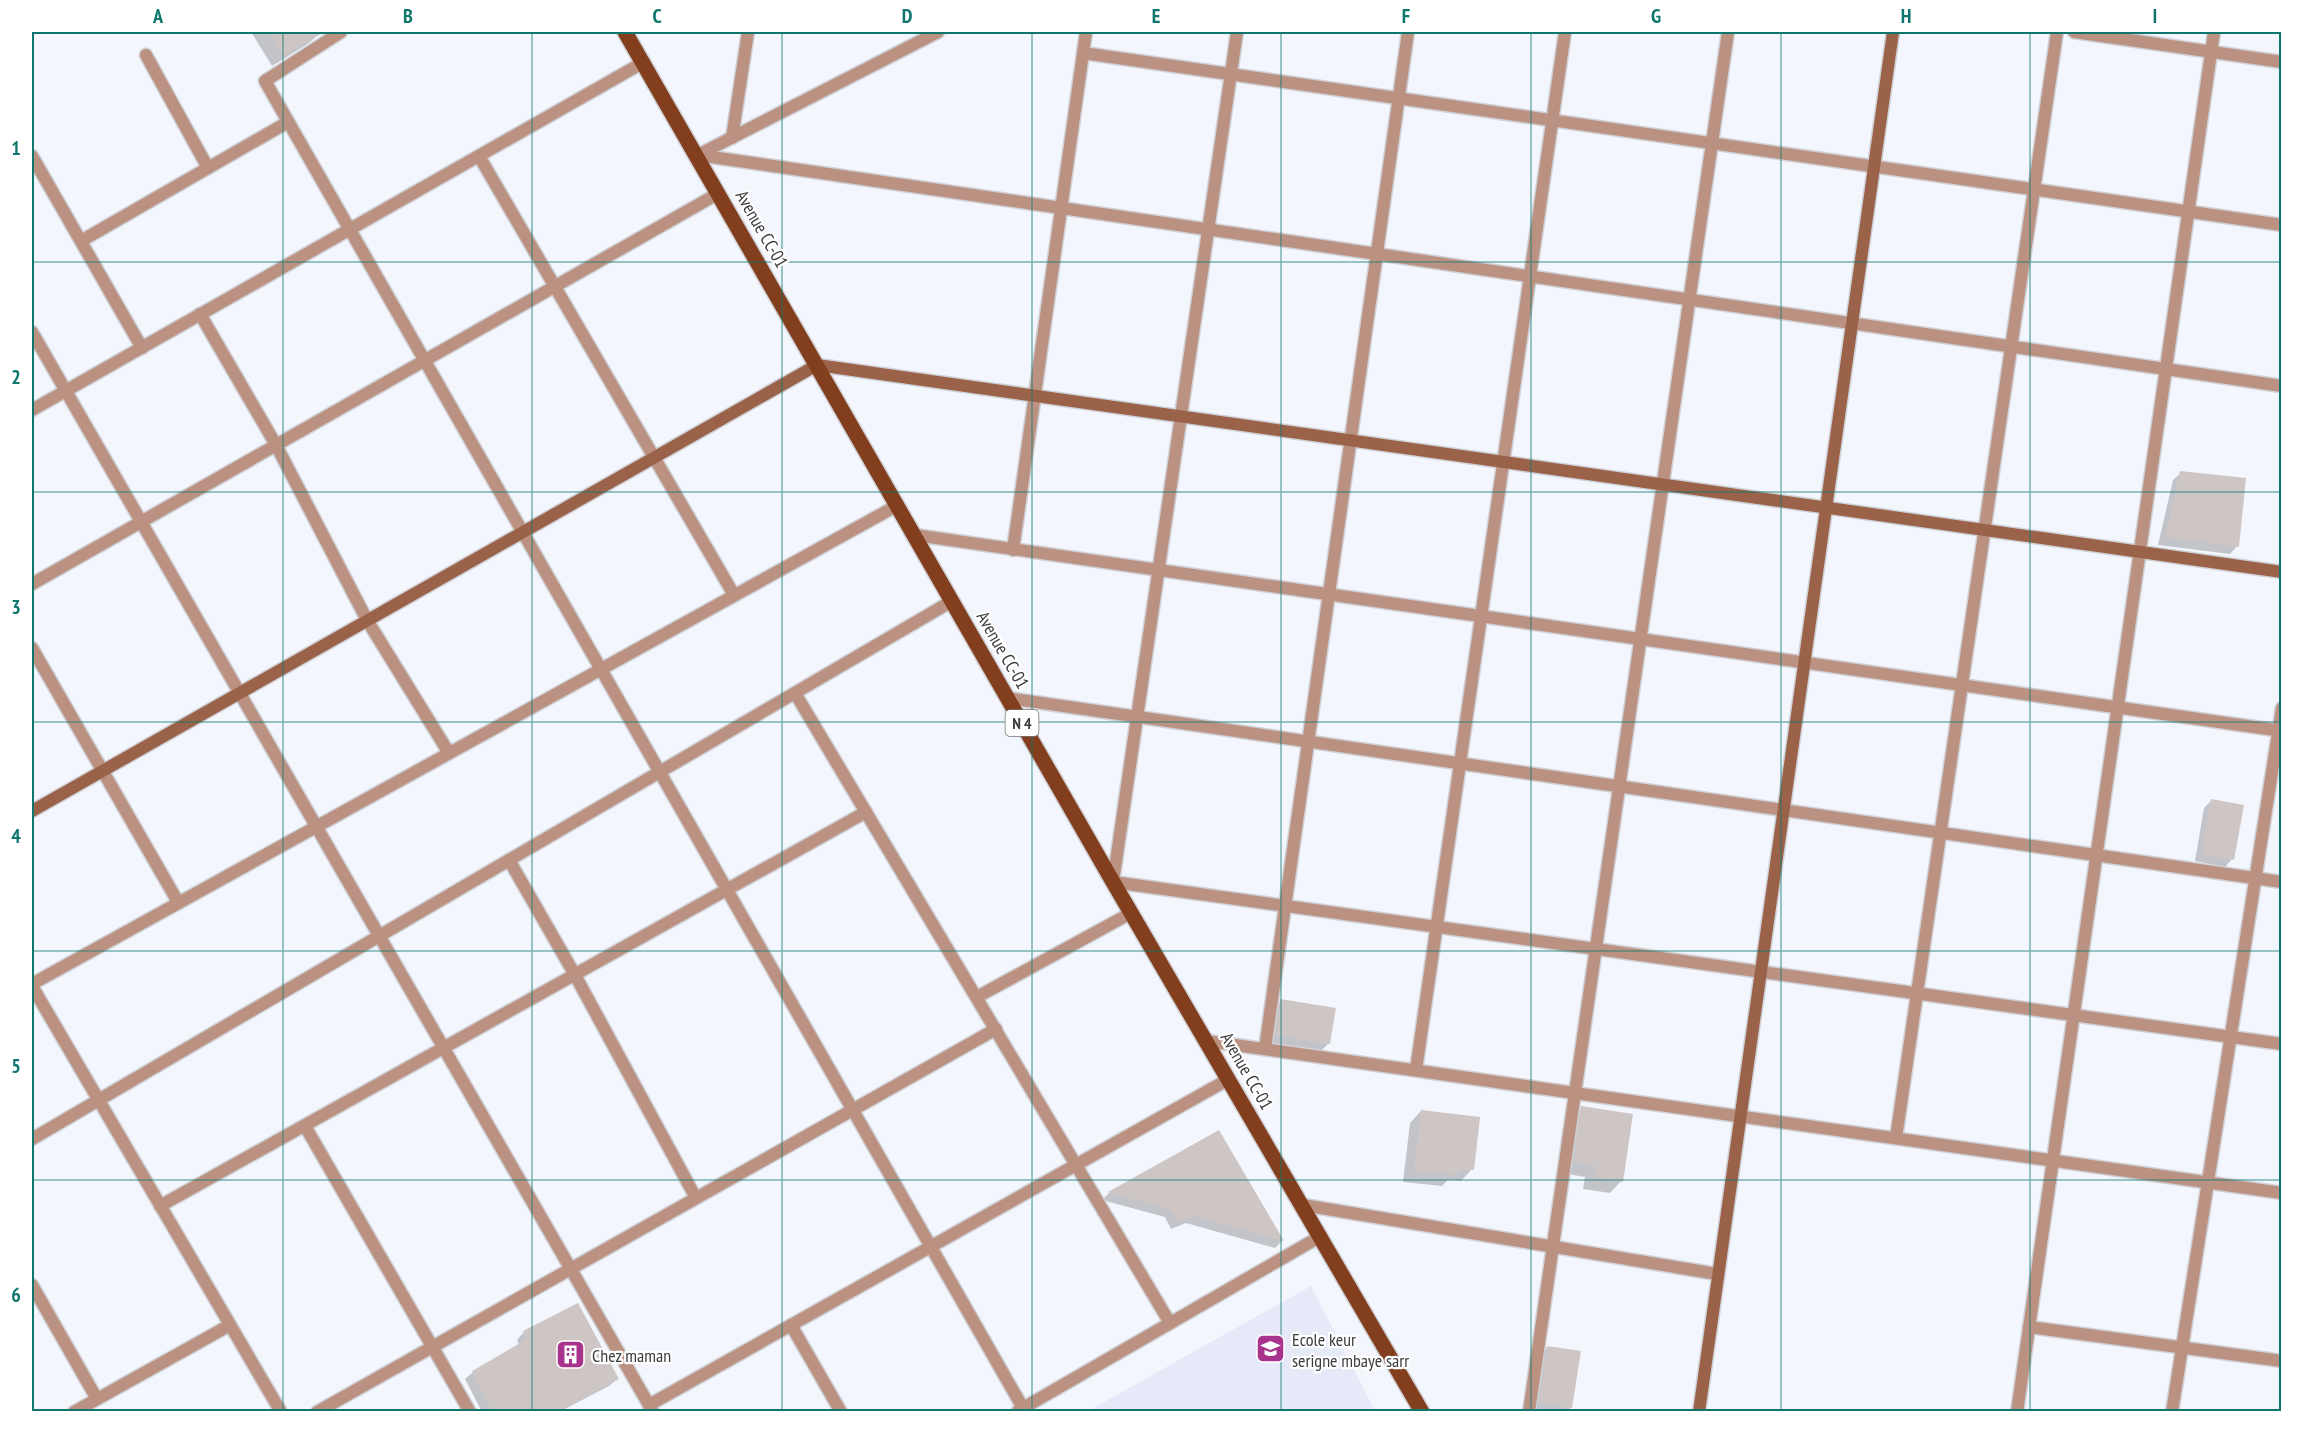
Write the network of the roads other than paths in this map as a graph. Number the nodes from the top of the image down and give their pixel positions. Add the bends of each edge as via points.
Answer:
1 (341, 32) edge
2 (625, 32) edge
3 (748, 32) edge
4 (938, 32) edge
5 (1086, 32) edge
6 (1237, 32) edge
7 (1408, 32) edge
8 (1565, 32) edge
9 (1728, 32) edge
10 (1893, 32) edge
11 (2057, 32) edge
12 (2074, 32) edge
13 (2214, 32) edge
14 (2211, 51) junction
15 (1083, 53) junction
16 (146, 55) dead end
17 (644, 62) junction
18 (2282, 62) edge
19 (1231, 74) junction
20 (1398, 98) junction
21 (1552, 120) junction
22 (288, 122) junction
23 (732, 138) junction
24 (1712, 143) junction
25 (698, 155) junction
26 (32, 156) edge
27 (479, 156) junction
28 (1874, 166) junction
29 (208, 168) junction
30 (2034, 189) junction
31 (719, 193) junction
32 (1061, 209) junction
33 (2188, 211) junction
34 (2282, 225) edge
35 (350, 229) junction
36 (1208, 230) junction
37 (81, 241) junction
38 (1376, 254) junction
39 (1530, 277) junction
40 (555, 286) junction
41 (1689, 300) junction
42 (200, 314) junction
43 (1851, 323) junction
44 (32, 332) edge
45 (2011, 346) junction
46 (142, 348) junction
47 (424, 360) junction
48 (817, 365) junction
49 (2166, 369) junction
50 (2282, 386) edge
51 (66, 391) junction
52 (1035, 396) junction
53 (32, 410) edge
54 (1181, 416) junction
55 (1350, 440) junction
56 (276, 445) junction
57 (654, 458) junction
58 (1503, 462) junction
59 (1662, 484) junction
60 (897, 505) junction
61 (1825, 507) junction
62 (141, 522) junction
63 (1984, 529) junction
64 (523, 532) junction
65 (915, 535) junction
66 (1013, 550) junction
67 (2140, 551) junction
68 (1159, 570) junction
69 (2282, 572) edge
70 (32, 584) edge
71 (734, 595) junction
72 (1329, 595) junction
73 (952, 601) junction
74 (1481, 616) junction
75 (367, 620) junction
76 (1640, 639) junction
77 (32, 648) edge
78 (1803, 663) junction
79 (601, 669) junction
80 (1962, 685) junction
81 (239, 693) junction
82 (795, 693) junction
83 (1007, 698) junction
84 (2118, 708) junction
85 (2282, 708) edge
86 (1137, 716) junction
87 (2280, 731) edge
88 (1308, 741) junction
89 (449, 753) junction
90 (1460, 764) junction
91 (102, 771) junction
92 (660, 772) junction
93 (1619, 786) junction
94 (1783, 810) junction
95 (32, 811) edge
96 (866, 812) junction
97 (316, 826) junction
98 (1940, 833) junction
99 (2097, 856) junction
100 (509, 860) junction
101 (2256, 879) junction
102 (1113, 882) junction
103 (2282, 882) edge
104 (727, 890) junction
105 (178, 902) junction
106 (1285, 906) junction
107 (1131, 914) junction
108 (1436, 927) junction
109 (380, 936) junction
110 (1596, 949) junction
111 (1760, 972) junction
112 (575, 975) junction
113 (32, 985) edge
114 (1917, 994) junction
115 (977, 997) junction
116 (2074, 1015) junction
117 (996, 1029) junction
118 (2231, 1037) junction
119 (1207, 1041) junction
120 (2282, 1044) edge
121 (444, 1048) junction
122 (1265, 1049) junction
123 (1416, 1070) junction
124 (1229, 1079) junction
125 (1575, 1093) junction
126 (99, 1100) junction
127 (853, 1110) junction
128 (1740, 1116) junction
129 (305, 1126) junction
130 (1896, 1138) junction
131 (32, 1139) edge
132 (2053, 1161) junction
133 (1075, 1165) junction
134 (2208, 1182) junction
135 (2282, 1193) edge
136 (696, 1198) junction
137 (1303, 1205) junction
138 (160, 1206) junction
139 (1320, 1236) junction
140 (931, 1246) junction
141 (1553, 1247) junction
142 (571, 1269) junction
143 (1718, 1274) junction
144 (32, 1285) edge
145 (1170, 1323) junction
146 (230, 1325) junction
147 (791, 1325) junction
148 (2029, 1327) junction
149 (432, 1346) junction
150 (2182, 1347) junction
151 (2282, 1361) edge
152 (97, 1399) junction
153 (651, 1408) edge
154 (1020, 1410) edge
155 (74, 1412) edge
156 (281, 1412) edge
157 (317, 1412) edge
158 (470, 1412) edge
159 (841, 1412) edge
160 (1422, 1412) edge
161 (1529, 1412) edge
162 (1699, 1412) edge
163 (2017, 1412) edge
164 (2172, 1412) edge

1 - 22 street via 265,81
2 - 17 main road, Avenue CC-01 / N 4
3 - 23 street
4 - 23 street
5 - 15 street
6 - 19 street
7 - 20 street
8 - 21 street
9 - 24 street
10 - 28 street
11 - 30 street
12 - 14 street
13 - 14 street
14 - 18 street
14 - 33 street
15 - 19 street
15 - 32 street
16 - 29 street
17 - 25 main road, Avenue CC-01 / N 4
17 - 27 street
19 - 20 street
19 - 36 street
20 - 21 street
20 - 38 street
21 - 24 street
21 - 39 street
22 - 29 street
22 - 35 street
23 - 25 street
24 - 28 street
24 - 41 street
25 - 31 main road, Avenue CC-01 / N 4
25 - 32 street
26 - 37 street
27 - 35 street
27 - 40 street
28 - 30 street
28 - 43 street
29 - 37 street
30 - 33 street
30 - 45 street
31 - 40 street
31 - 48 main road, Avenue CC-01 / N 4
32 - 36 street
32 - 52 street
33 - 34 street
33 - 49 street
35 - 42 street
35 - 47 street
36 - 38 street
36 - 54 street
37 - 46 street
38 - 39 street
38 - 55 street
39 - 41 street
39 - 58 street
40 - 47 street
40 - 57 street
41 - 43 street
41 - 59 street
42 - 46 street
42 - 56 street
43 - 45 street
43 - 61 street
44 - 51 street
45 - 49 street
45 - 63 street
46 - 51 street
47 - 56 street
47 - 64 street
48 - 52 street
48 - 57 street
48 - 60 main road, Avenue CC-01 / N 4
49 - 50 street
49 - 67 street
51 - 53 street
51 - 62 street
52 - 54 street
52 - 66 street
54 - 55 street
54 - 68 street
55 - 58 street
55 - 72 street
56 - 62 street
56 - 75 street
57 - 64 street
57 - 71 street
58 - 59 street
58 - 74 street
59 - 61 street
59 - 76 street
60 - 65 main road, Avenue CC-01 / N 4
60 - 71 street
61 - 63 street
61 - 78 street
62 - 70 street
62 - 81 street
63 - 67 street
63 - 80 street
64 - 75 street
64 - 79 street
65 - 66 street
65 - 73 main road, Avenue CC-01 / N 4
66 - 68 street
67 - 69 street
67 - 84 street
68 - 72 street
68 - 86 street
71 - 79 street
72 - 74 street
72 - 88 street
73 - 82 street
73 - 83 main road, Avenue CC-01 / N 4
74 - 76 street
74 - 90 street
75 - 81 street
75 - 89 street
76 - 78 street
76 - 93 street
77 - 91 street
78 - 80 street
78 - 94 street
79 - 89 street
79 - 92 street
80 - 84 street
80 - 98 street
81 - 91 street
81 - 97 street
82 - 92 street
82 - 96 street
83 - 86 street
83 - 102 main road, Avenue CC-01 / N 4
84 - 87 street
84 - 99 street
85 - 87 street
86 - 88 street
86 - 102 street
87 - 101 street
88 - 90 street
88 - 106 street
89 - 97 street
90 - 93 street
90 - 108 street
91 - 95 street
91 - 105 street
92 - 100 street
92 - 104 street
93 - 94 street
93 - 110 street
94 - 98 street
94 - 111 street
96 - 104 street
96 - 115 street
97 - 105 street
97 - 109 street
98 - 99 street
98 - 114 street
99 - 101 street
99 - 116 street
100 - 109 street
100 - 112 street
101 - 103 street
101 - 118 street
102 - 106 street
102 - 107 main road, Avenue CC-01 / N 4
104 - 112 street
104 - 127 street
105 - 113 street
106 - 108 street
106 - 122 street
107 - 115 street
107 - 119 main road, Avenue CC-01 / N 4
108 - 110 street
108 - 123 street
109 - 121 street
109 - 126 street
110 - 111 street
110 - 125 street
111 - 114 street
111 - 128 street
112 - 121 street
112 - 136 street
113 - 126 street
114 - 116 street
114 - 130 street
115 - 117 street
116 - 118 street
116 - 132 street
117 - 127 street
117 - 133 street
118 - 120 street
118 - 134 street
119 - 122 street
119 - 124 main road, Avenue CC-01 / N 4
121 - 129 street
121 - 142 street
122 - 123 street
123 - 125 street
124 - 133 street
124 - 137 main road, Avenue CC-01 / N 4
125 - 128 street
125 - 141 street
126 - 131 street
126 - 138 street
127 - 136 street
127 - 140 street
128 - 130 street
128 - 143 street
129 - 138 street
129 - 149 street
130 - 132 street
132 - 134 street
132 - 148 street
133 - 140 street
133 - 145 street
134 - 135 street
134 - 150 street
136 - 142 street
137 - 139 main road, Avenue CC-01 / N 4
137 - 141 street
138 - 146 street
139 - 145 street
139 - 160 main road, Avenue CC-01 / N 4
140 - 147 street
140 - 154 street
141 - 143 street
141 - 161 street
142 - 149 street
142 - 153 street
143 - 162 street
144 - 152 street
145 - 154 street
146 - 152 street
146 - 156 street
147 - 153 street
147 - 159 street
148 - 150 street
148 - 163 street
149 - 157 street
149 - 158 street
150 - 151 street
150 - 164 street
152 - 155 street

